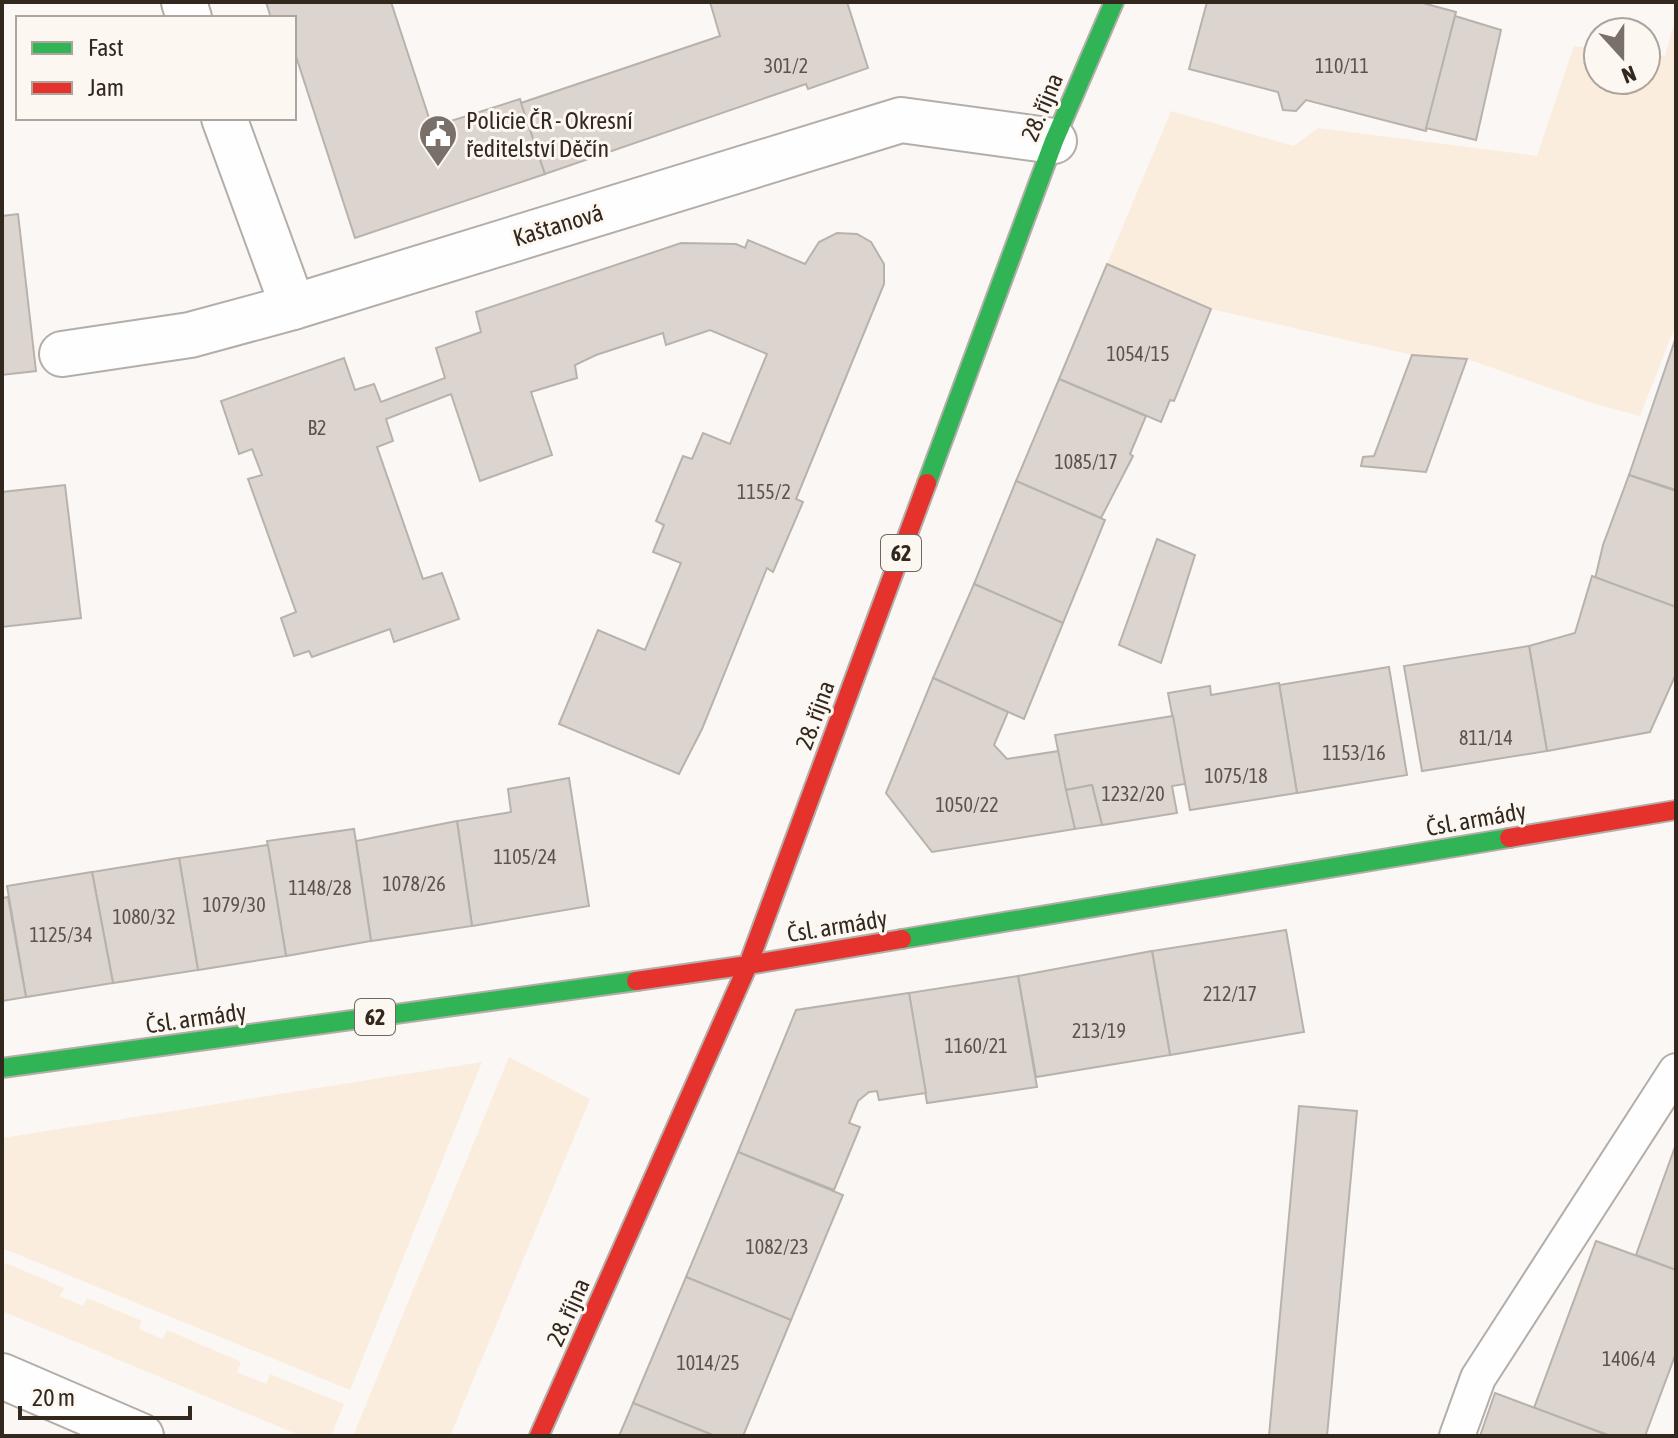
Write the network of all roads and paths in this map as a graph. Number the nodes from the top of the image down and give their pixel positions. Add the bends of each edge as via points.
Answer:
1 (1114, 2) edge
2 (225, 120) edge
3 (1054, 141) junction
4 (293, 307) junction
5 (62, 354) dead end
6 (1676, 810) edge
7 (748, 965) junction
8 (2, 1068) edge
9 (1676, 1071) edge
10 (2, 1376) edge
11 (141, 1436) edge
12 (539, 1436) edge
13 (1457, 1436) edge

1 - 3 main road, 28. října / 62
2 - 4 street
3 - 4 street, Kaštanová via 901,120
3 - 7 main road, 28. října / 62
4 - 5 street, Kaštanová via 190,335
6 - 7 main road, Čsl. armády
7 - 8 main road, Čsl. armády / 62
7 - 12 main road, 28. října
9 - 13 lane via 1478,1378
10 - 11 street

